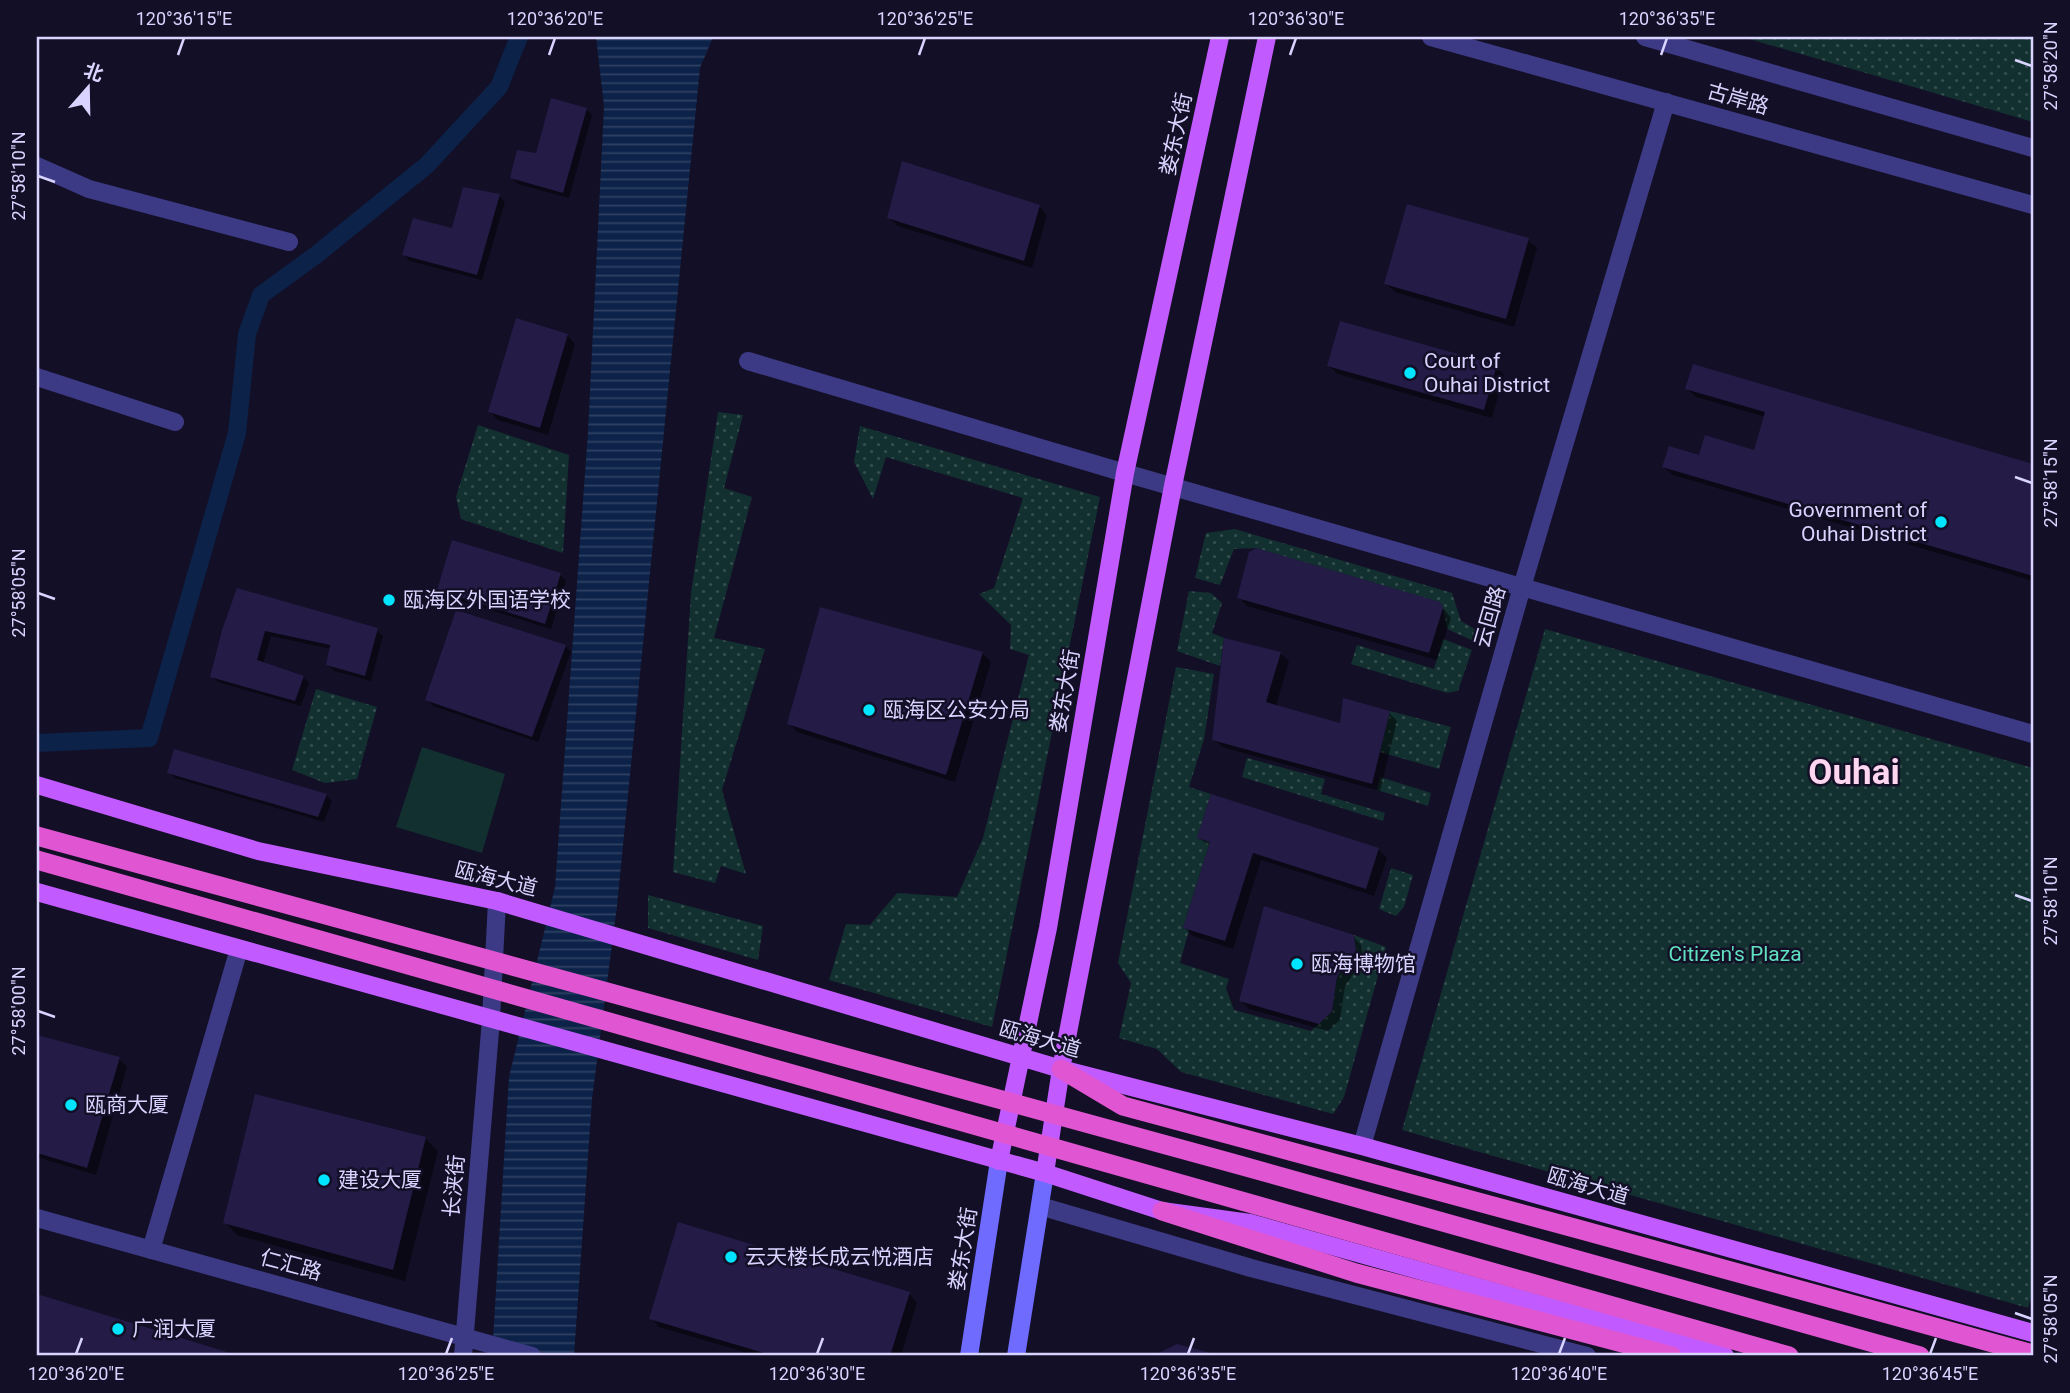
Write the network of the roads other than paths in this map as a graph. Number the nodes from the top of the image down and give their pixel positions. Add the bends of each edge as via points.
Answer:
1 (1220, 37) edge
2 (1268, 37) edge
3 (1431, 37) edge
4 (1645, 37) edge
5 (1684, 42) edge
6 (1666, 102) junction
7 (2033, 148) edge
8 (37, 166) edge
9 (2033, 205) edge
10 (289, 242) dead end
11 (748, 361) dead end
12 (37, 377) edge
13 (175, 422) dead end
14 (1125, 473) junction
15 (1173, 486) junction
16 (1522, 587) junction
17 (2033, 733) edge
18 (37, 785) edge
19 (37, 836) edge
20 (37, 860) edge
21 (37, 892) edge
22 (497, 901) junction
23 (239, 949) junction
24 (491, 1019) junction
25 (1021, 1058) junction
26 (1061, 1069) junction
27 (1362, 1146) junction
28 (999, 1161) junction
29 (1045, 1173) junction
30 (1040, 1206) junction
31 (1162, 1211) junction
32 (37, 1219) edge
33 (151, 1250) junction
34 (2033, 1334) edge
35 (464, 1337) junction
36 (1552, 1352) edge
37 (2033, 1354) edge
38 (463, 1356) edge
39 (532, 1356) edge
40 (969, 1356) edge
41 (1016, 1356) edge
42 (1587, 1356) edge
43 (1672, 1356) edge
44 (1725, 1356) edge
45 (1789, 1356) edge
46 (1920, 1356) edge

1 - 14 main road, 娄东大街
2 - 15 main road
3 - 6 street, 古岸路
4 - 5 street, 古岸路
5 - 7 street, 古岸路
6 - 9 street, 古岸路
6 - 16 street, 云回路
8 - 10 street via 89,189
11 - 14 street
12 - 13 street
14 - 15 street
14 - 25 main road, 娄东大街 via 1048,928
15 - 16 street
15 - 26 main road
16 - 17 street
16 - 27 street, 云回路
18 - 22 main road, 瓯海大道 via 258,851
19 - 46 highway, bridge
20 - 45 highway, bridge
21 - 23 main road
22 - 24 street, 长浃街
22 - 25 main road, 瓯海大道
23 - 24 main road
23 - 33 street
24 - 28 main road
24 - 35 street, 长浃街
25 - 26 main road, 瓯海大道
25 - 28 main road, 娄东大街
26 - 27 main road, 瓯海大道
26 - 29 main road
26 - 37 highway via 1123,1106
27 - 34 main road, 瓯海大道
28 - 29 main road
28 - 40 main road, 娄东大街
29 - 30 main road
29 - 31 main road
30 - 36 street
30 - 41 main road
31 - 43 highway via 1356,1273
31 - 44 main road via 1250,1223
32 - 33 street, 仁汇路
33 - 35 street, 仁汇路
35 - 38 street, 长浃街
35 - 39 street, 仁汇路
36 - 42 street

